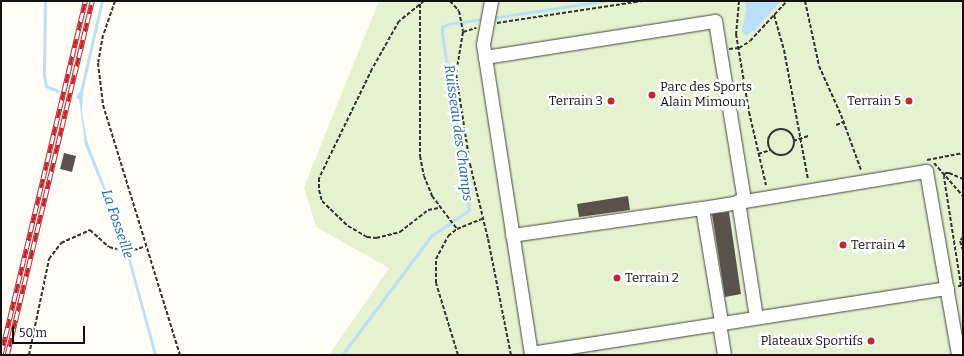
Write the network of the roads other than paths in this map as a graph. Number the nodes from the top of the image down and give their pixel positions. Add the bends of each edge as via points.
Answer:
1 (491, 1) edge
2 (485, 57) junction
3 (741, 201) junction
4 (702, 208) junction
5 (512, 235) junction
6 (952, 287) junction
7 (756, 317) junction
8 (720, 323) junction
9 (531, 354) edge
10 (724, 355) edge
11 (958, 355) edge

1 - 2 lane
2 - 3 lane via 715,21
2 - 5 lane
3 - 4 lane
3 - 6 lane via 927,165
3 - 7 lane
4 - 5 lane
4 - 8 lane
5 - 9 lane
6 - 7 lane
6 - 11 lane
7 - 8 lane
8 - 9 lane
8 - 10 lane

